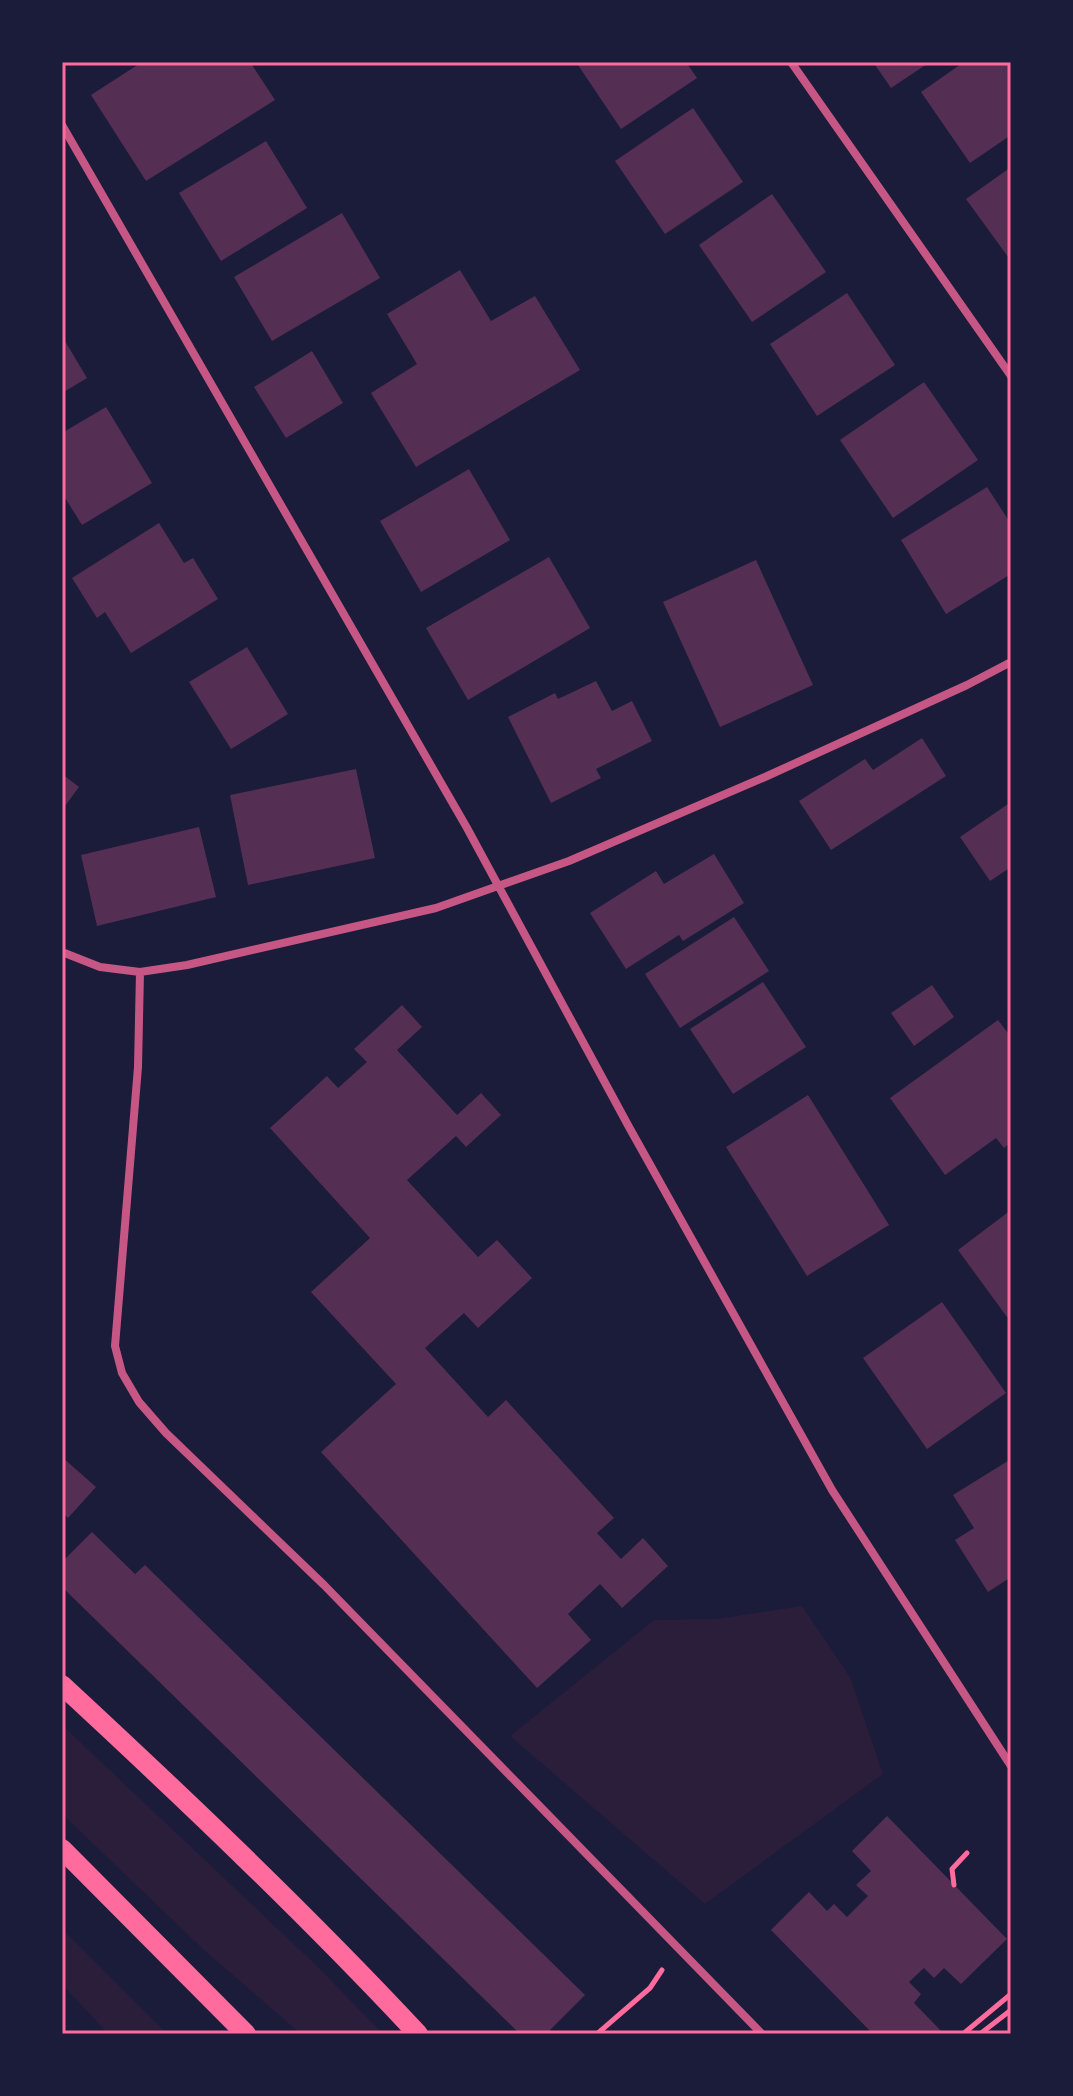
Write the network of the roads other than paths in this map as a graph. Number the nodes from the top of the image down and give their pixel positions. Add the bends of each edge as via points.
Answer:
1 (791, 62) edge
2 (62, 125) edge
3 (1011, 376) edge
4 (1011, 662) edge
5 (499, 887) junction
6 (62, 952) edge
7 (140, 972) junction
8 (62, 1685) edge
9 (1011, 1766) edge
10 (62, 1849) edge
11 (246, 2034) edge
12 (418, 2034) edge
13 (762, 2034) edge

1 - 3 street
2 - 5 street
4 - 5 street via 765,777
5 - 7 street via 436,908
5 - 9 street via 832,1490
6 - 7 street via 100,967
7 - 13 street via 138,1067 115,1346 122,1373 166,1433 324,1585
8 - 12 main road
10 - 11 main road

